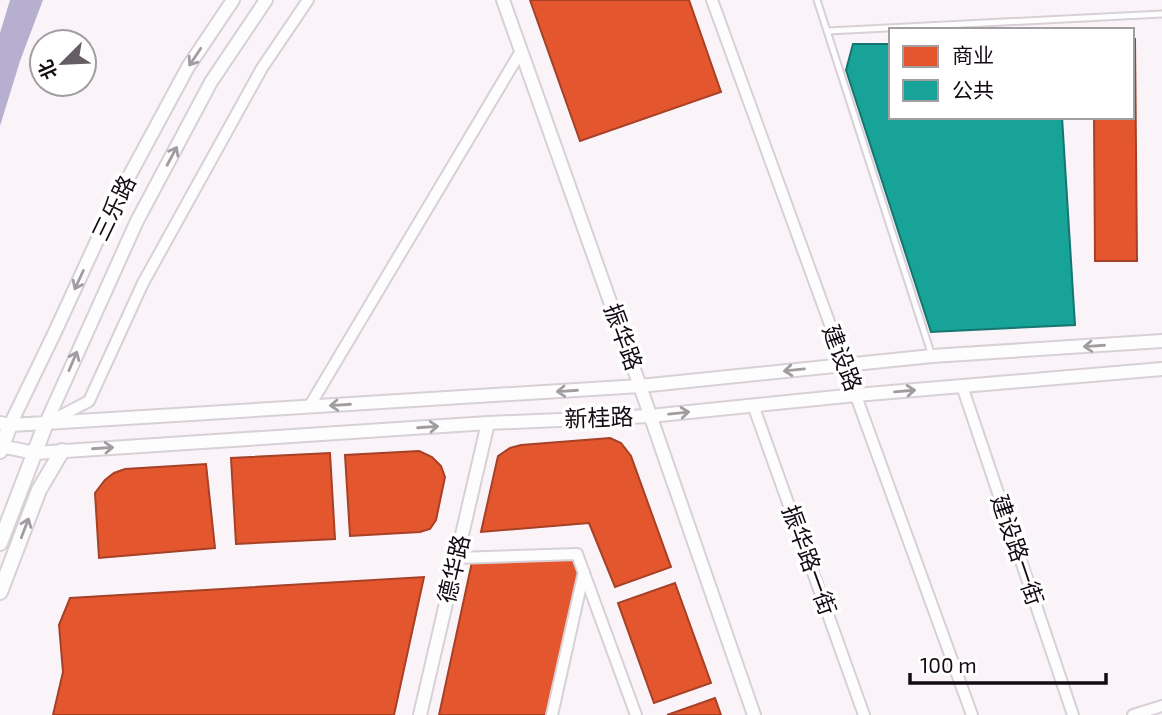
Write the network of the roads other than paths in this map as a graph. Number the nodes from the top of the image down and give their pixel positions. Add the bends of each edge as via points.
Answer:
1 (233, 0) edge
2 (266, 0) edge
3 (308, 0) edge
4 (503, 0) edge
5 (712, 0) edge
6 (817, 0) edge
7 (1162, 14) edge
8 (828, 31) junction
9 (521, 51) junction
10 (1162, 341) edge
11 (932, 356) junction
12 (843, 365) junction
13 (1162, 369) edge
14 (640, 386) junction
15 (962, 386) junction
16 (856, 395) junction
17 (753, 405) junction
18 (309, 407) junction
19 (650, 416) junction
20 (46, 423) junction
21 (488, 423) junction
22 (5, 424) edge
23 (0, 448) edge
24 (62, 451) junction
25 (35, 453) junction
26 (0, 543) edge
27 (456, 558) junction
28 (584, 572) junction
29 (0, 592) edge
30 (1162, 706) edge
31 (420, 715) edge
32 (552, 715) edge
33 (636, 715) edge
34 (754, 715) edge
35 (864, 715) edge
36 (972, 715) edge
37 (1073, 715) edge
38 (1133, 715) edge

1 -> 22 street, 三乐路 via 188,67 112,208 55,332
20 -> 2 street, 三乐路 via 137,221 211,82
3 - 20 street via 262,68 144,283 89,401
4 - 9 street, 振华路
5 - 12 street, 建设路
6 - 8 lane
7 - 8 lane
8 - 11 lane
9 - 14 street, 振华路
9 - 18 street
10 -> 11 street, 新桂路
11 - 12 street, 新桂路
12 -> 14 street, 新桂路
12 - 16 street, 建设路
13 - 15 street, 新桂路
14 -> 18 street, 新桂路
14 - 19 street, 振华路
16 -> 15 street, 新桂路
15 - 37 street, 建设路一街
16 - 17 street, 新桂路
16 - 36 street, 建设路
19 -> 17 street, 新桂路
17 - 35 street, 振华路一街
18 - 20 street, 新桂路
19 - 21 street, 新桂路
19 - 34 street, 振华路
20 - 22 street, 新桂路
20 - 25 main road
24 -> 21 street, 新桂路
21 - 27 street, 德华路
22 - 23 main road
23 - 25 street, 新桂路
24 - 25 street, 新桂路
29 -> 24 main road via 39,490
25 - 26 main road
27 - 28 street via 578,554
27 - 31 street, 德华路
28 - 32 street
28 - 33 street
30 - 38 street

